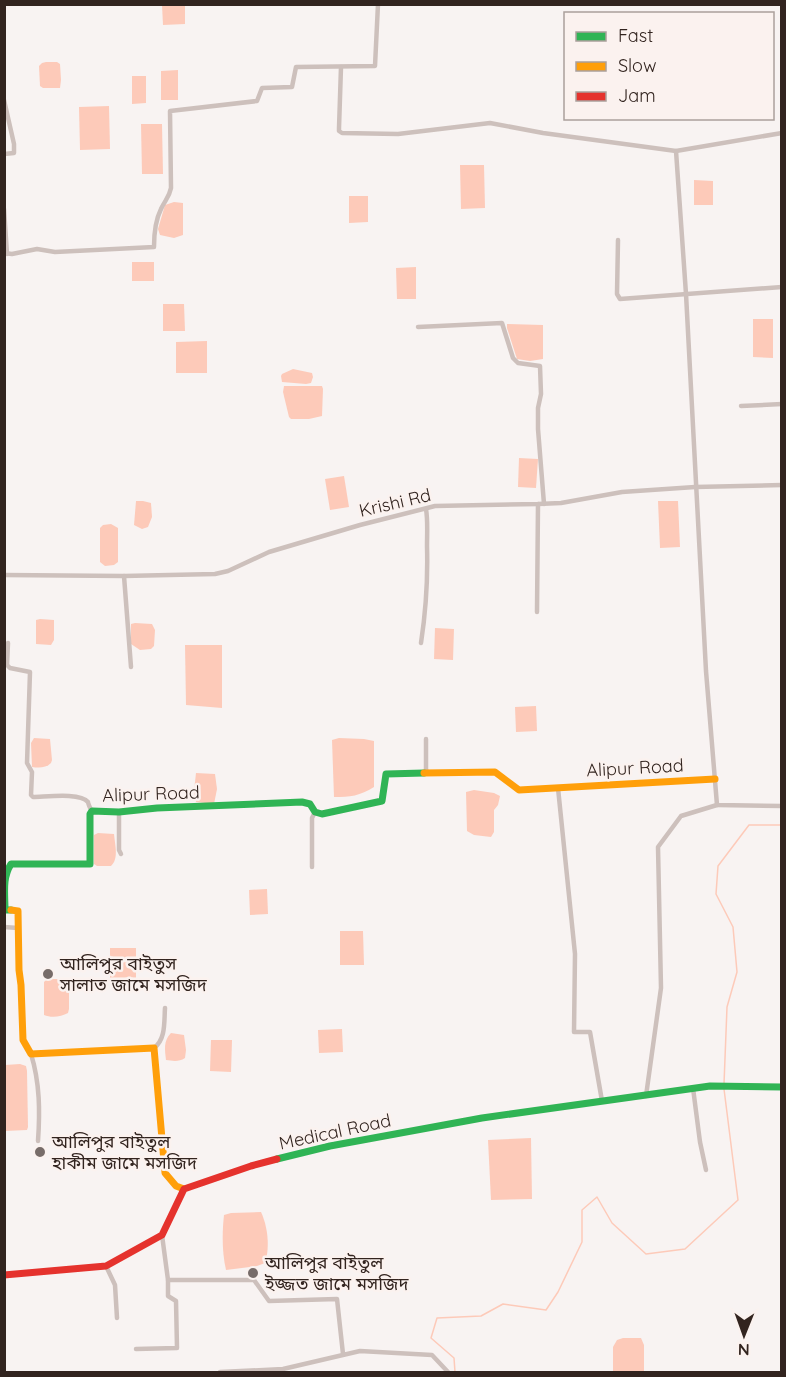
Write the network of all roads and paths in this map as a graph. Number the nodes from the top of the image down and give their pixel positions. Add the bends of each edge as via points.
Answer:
1 (378, 4) edge
2 (341, 67) junction
3 (4, 100) edge
4 (782, 133) edge
5 (676, 151) junction
6 (4, 154) edge
7 (4, 209) edge
8 (618, 240) dead end
9 (6, 253) edge
10 (782, 286) edge
11 (686, 294) junction
12 (418, 327) dead end
13 (782, 404) edge
14 (741, 406) dead end
15 (782, 485) edge
16 (695, 487) junction
17 (541, 504) junction
18 (426, 509) junction
19 (4, 575) edge
20 (124, 576) junction
21 (537, 612) dead end
22 (8, 643) dead end
23 (421, 643) dead end
24 (131, 667) dead end
25 (426, 740) dead end
26 (427, 773) junction
27 (715, 779) junction
28 (558, 788) junction
29 (717, 805) junction
30 (782, 806) edge
31 (92, 812) junction
32 (119, 812) junction
33 (315, 812) junction
34 (121, 854) dead end
35 (312, 867) dead end
36 (5, 910) edge
37 (4, 927) edge
38 (18, 928) junction
39 (165, 1008) dead end
40 (154, 1048) junction
41 (31, 1054) junction
42 (782, 1087) edge
43 (693, 1088) junction
44 (646, 1095) junction
45 (602, 1101) junction
46 (38, 1141) dead end
47 (706, 1170) dead end
48 (184, 1189) junction
49 (162, 1235) junction
50 (106, 1266) junction
51 (4, 1275) edge
52 (168, 1280) junction
53 (117, 1318) dead end
54 (136, 1349) dead end
55 (343, 1354) junction
56 (220, 1372) edge
57 (448, 1372) edge

1 - 2 street via 375,66
2 - 5 street via 342,134 398,134 490,123
2 - 9 street via 296,67 292,87 262,88 257,101 170,111 171,188 154,232 154,247
3 - 6 street via 14,153
4 - 5 street
5 - 11 street
7 - 9 street
8 - 11 street via 618,297
10 - 11 street
11 - 16 street
12 - 17 street via 502,323 513,358 518,363 540,366
13 - 14 street
15 - 16 street, Krishi Rd
16 - 17 street, Krishi Rd via 622,492
16 - 27 street
17 - 18 street, Krishi Rd
17 - 21 street
18 - 20 street, Krishi Rd via 269,552 215,574
18 - 23 street via 428,582
19 - 20 street, Krishi Rd
20 - 24 street
22 - 31 street via 7,665 30,672 27,763 32,772 31,795 75,796 88,802
25 - 26 street
26 - 28 street, Alipur Road via 495,772 519,790
26 - 33 street, Alipur Road via 386,774 382,801 330,813
27 - 28 street, Alipur Road
27 - 29 street
28 - 45 street via 575,954 574,1032 590,1032
29 - 30 street
29 - 44 street via 681,816 658,847 661,988
31 - 32 street, Alipur Road
31 - 36 street, Alipur Road via 90,864 11,864 5,878
32 - 33 street, Alipur Road via 302,802 310,804
32 - 34 street
33 - 35 street
36 - 38 street, Alipur Road via 18,911
37 - 38 street
38 - 41 street via 22,1040
39 - 40 street via 162,1038
40 - 41 street
40 - 48 street via 165,1173
41 - 46 street via 40,1107
42 - 43 street, Medical Road
43 - 44 street, Medical Road
43 - 47 street
44 - 45 street, Medical Road
45 - 48 street, Medical Road via 330,1146 251,1166
48 - 49 street
49 - 50 street
49 - 52 street
50 - 51 street
50 - 53 street via 115,1285
52 - 54 street via 168,1296 176,1301 177,1348
52 - 55 street via 254,1280 269,1301 337,1299
55 - 56 street via 283,1369
55 - 57 street via 360,1351 432,1355

